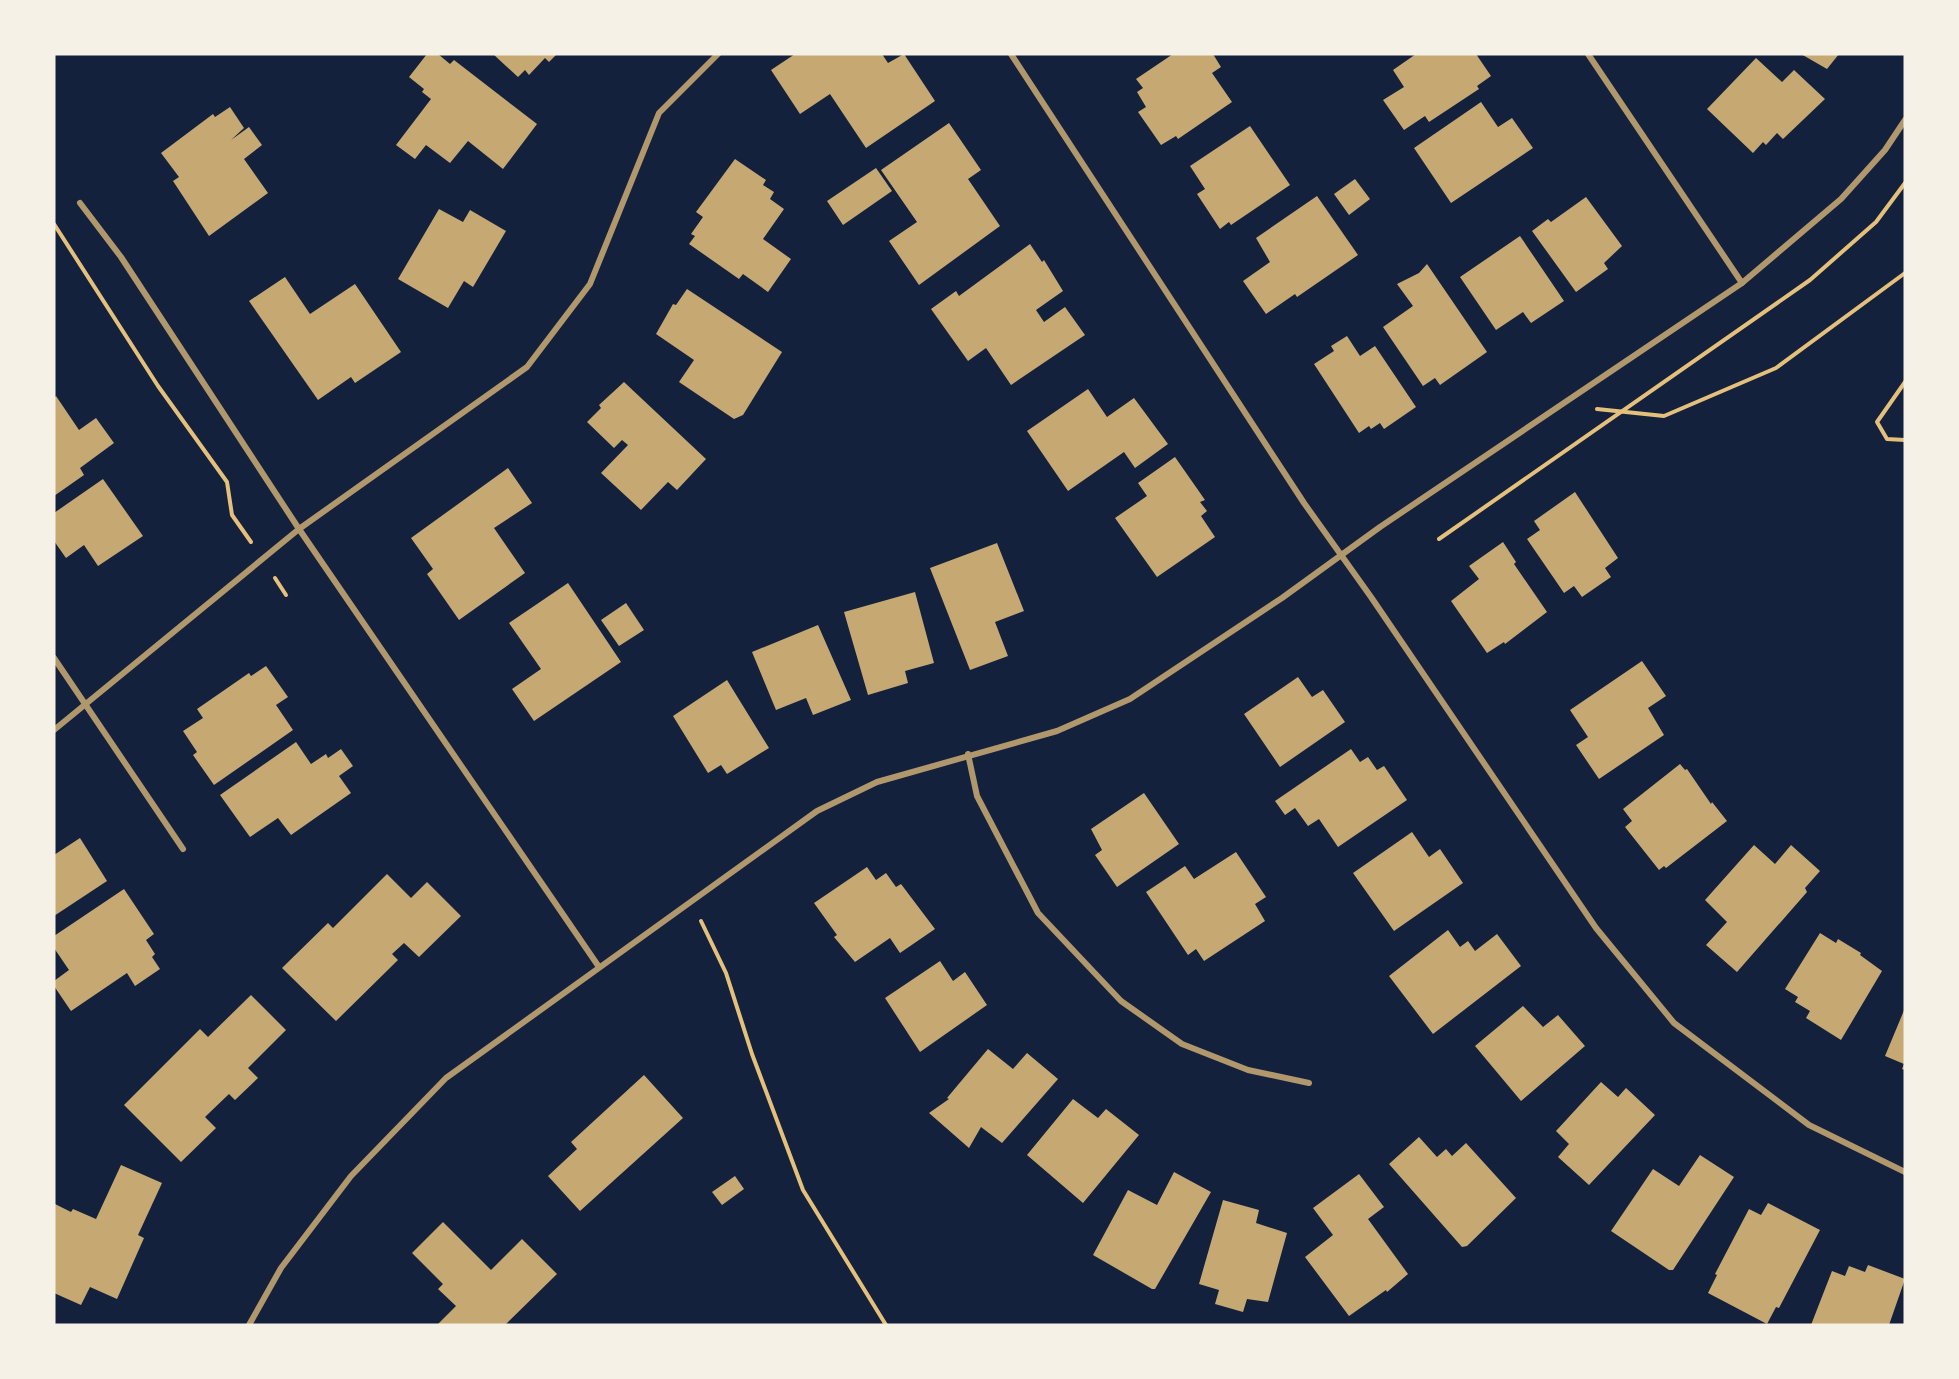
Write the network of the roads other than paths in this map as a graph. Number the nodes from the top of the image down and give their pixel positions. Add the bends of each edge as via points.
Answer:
1 (718, 54) edge
2 (1011, 54) edge
3 (1588, 54) edge
4 (1905, 120) edge
5 (80, 203) dead end
6 (1742, 283) junction
7 (299, 529) junction
8 (1341, 555) junction
9 (54, 658) edge
10 (85, 704) junction
11 (54, 730) edge
12 (968, 754) junction
13 (183, 849) dead end
14 (599, 966) junction
15 (1309, 1083) dead end
16 (1905, 1172) edge
17 (249, 1325) edge

1 - 7 street via 659,113 590,284 527,367
2 - 8 street
3 - 6 street
4 - 6 street via 1885,150 1841,199
5 - 7 street via 121,257
6 - 8 street
7 - 10 street
7 - 14 street
8 - 12 street via 1130,699 1057,731
8 - 16 street via 1596,928 1674,1023 1809,1125
9 - 10 street
10 - 11 street
10 - 13 street
12 - 14 street via 878,782 817,811
12 - 15 street via 977,796 1038,913 1121,1001 1182,1044 1248,1070
14 - 17 street via 446,1078 351,1176 281,1268

